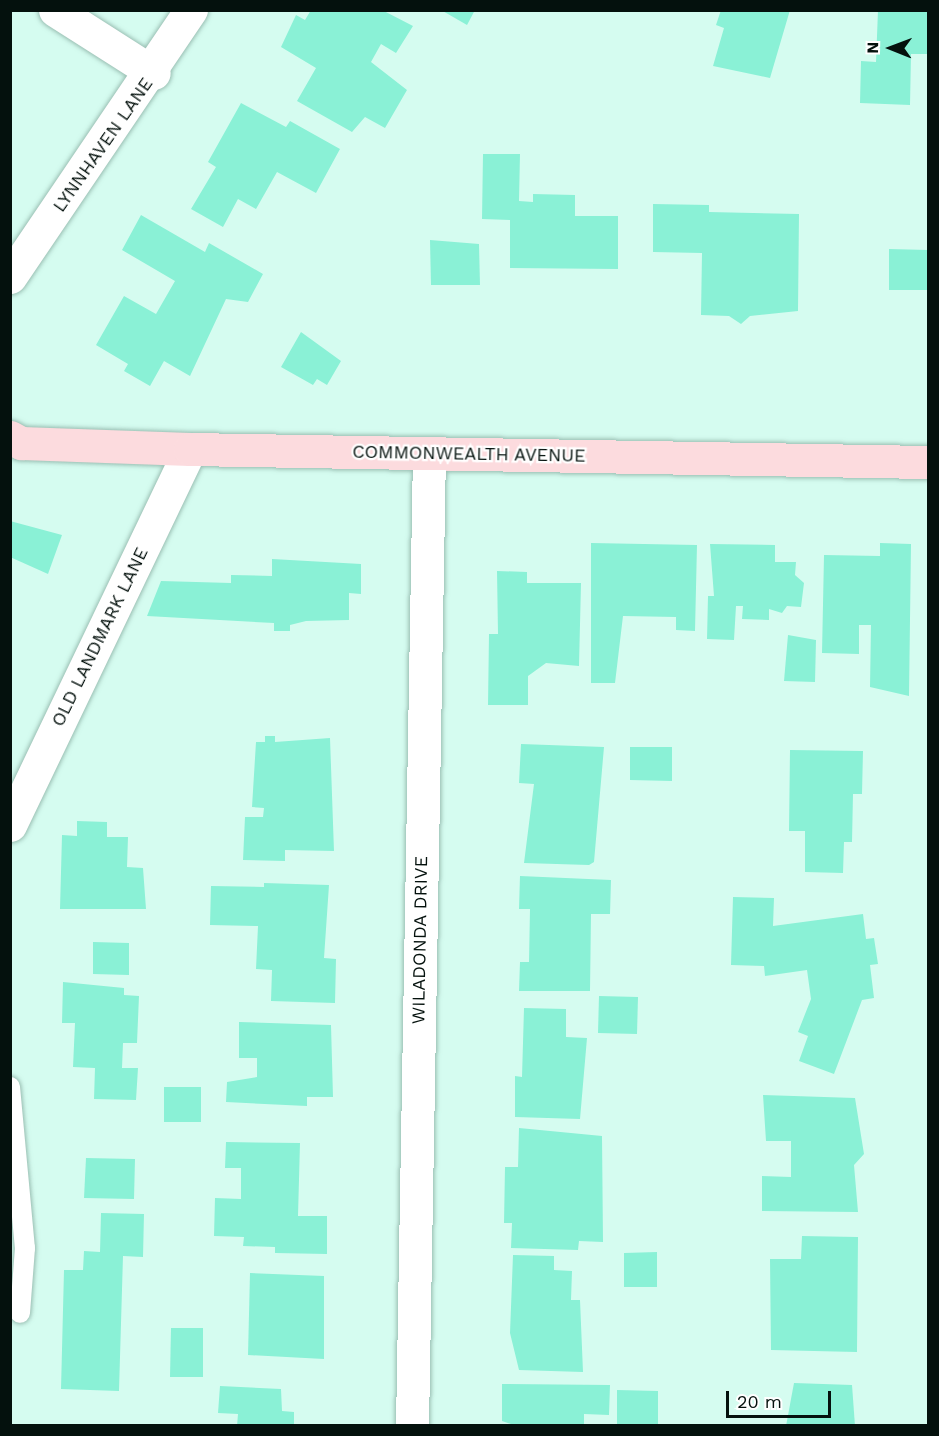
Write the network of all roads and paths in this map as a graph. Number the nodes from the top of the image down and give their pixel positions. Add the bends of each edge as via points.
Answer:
1 (55, 10) edge
2 (191, 10) edge
3 (154, 73) junction
4 (10, 277) edge
5 (10, 437) edge
6 (190, 449) junction
7 (429, 454) junction
8 (928, 462) edge
9 (10, 825) edge
10 (10, 1087) edge
11 (20, 1313) dead end
12 (412, 1425) edge

1 - 3 street
2 - 3 street, LYNNHAVEN LANE
3 - 4 street, LYNNHAVEN LANE
5 - 6 street, COMMONWEALTH AVENUE via 21,443
6 - 7 street, COMMONWEALTH AVENUE
6 - 9 street, OLD LANDMARK LANE
7 - 8 street, COMMONWEALTH AVENUE
7 - 12 street, WILADONDA DRIVE
10 - 11 lane via 25,1248

